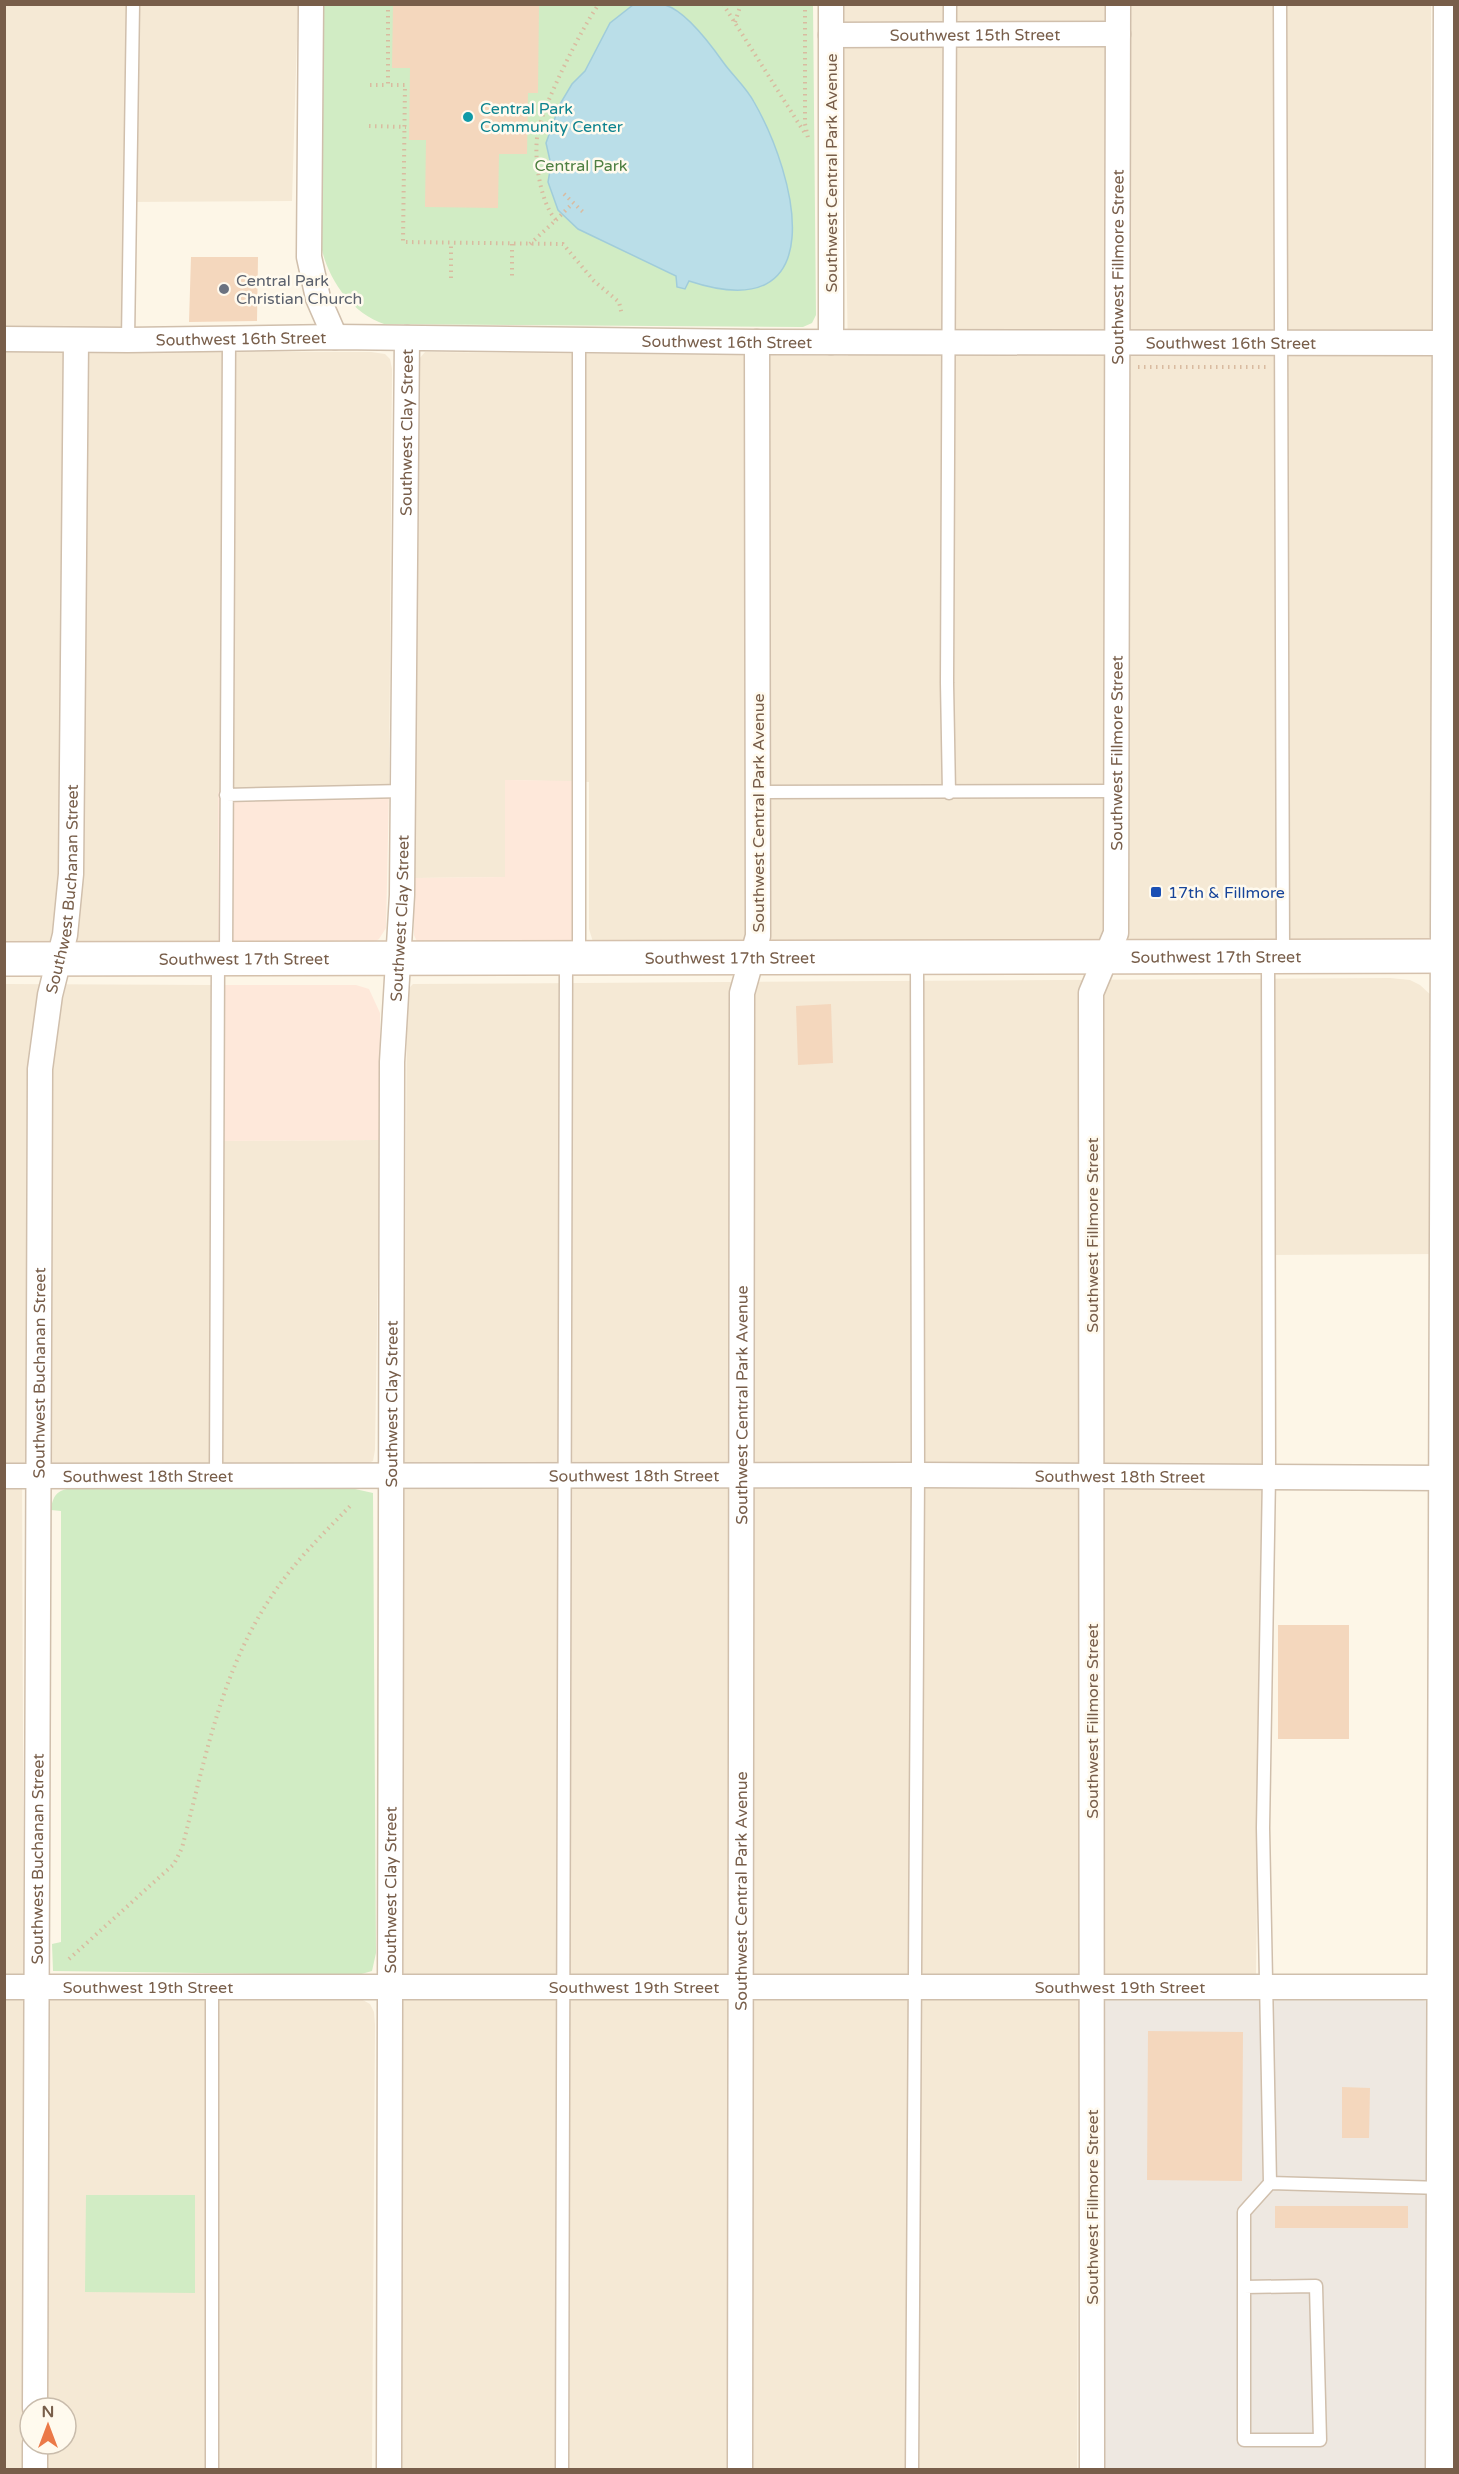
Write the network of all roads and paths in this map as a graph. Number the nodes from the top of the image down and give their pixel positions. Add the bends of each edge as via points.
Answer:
1 (133, 4) edge
2 (311, 4) edge
3 (388, 4) edge
4 (599, 4) edge
5 (723, 4) edge
6 (741, 4) edge
7 (831, 4) edge
8 (950, 4) edge
9 (1118, 4) edge
10 (1280, 4) edge
11 (1451, 8) edge
12 (735, 22) junction
13 (951, 34) junction
14 (1118, 34) junction
15 (831, 35) junction
16 (370, 85) dead end
17 (388, 85) junction
18 (369, 126) dead end
19 (406, 127) junction
20 (807, 135) dead end
21 (564, 194) dead end
22 (573, 203) junction
23 (583, 212) dead end
24 (555, 220) junction
25 (451, 243) junction
26 (512, 244) junction
27 (531, 244) junction
28 (451, 278) dead end
29 (512, 278) dead end
30 (622, 315) dead end
31 (335, 337) junction
32 (407, 338) junction
33 (4, 339) edge
34 (229, 339) junction
35 (128, 340) junction
36 (579, 340) junction
37 (76, 341) junction
38 (758, 342) junction
39 (831, 342) junction
40 (950, 343) junction
41 (1117, 343) junction
42 (1281, 343) junction
43 (1448, 343) junction
44 (1451, 484) edge
45 (403, 791) junction
46 (1116, 791) junction
47 (759, 792) junction
48 (950, 793) junction
49 (226, 795) junction
50 (1450, 956) edge
51 (917, 957) junction
52 (1104, 957) junction
53 (1276, 957) junction
54 (573, 958) junction
55 (750, 958) junction
56 (4, 959) edge
57 (57, 959) junction
58 (222, 959) junction
59 (397, 959) junction
60 (1450, 1194) edge
61 (918, 1475) junction
62 (1092, 1475) junction
63 (4, 1476) edge
64 (39, 1476) junction
65 (216, 1476) junction
66 (565, 1476) junction
67 (740, 1476) junction
68 (1269, 1476) junction
69 (391, 1477) junction
70 (1449, 1478) edge
71 (352, 1504) dead end
72 (69, 1959) dead end
73 (4, 1987) edge
74 (38, 1987) junction
75 (212, 1987) junction
76 (389, 1987) junction
77 (565, 1987) junction
78 (741, 1987) junction
79 (914, 1987) junction
80 (1093, 1987) junction
81 (1267, 1987) junction
82 (1442, 1987) junction
83 (1270, 2183) junction
84 (1442, 2187) junction
85 (1244, 2287) junction
86 (1448, 2344) edge
87 (35, 2396) edge
88 (212, 2469) edge
89 (389, 2469) edge
90 (562, 2469) edge
91 (740, 2469) edge
92 (912, 2469) edge
93 (1092, 2469) edge
94 (1441, 2469) edge

1 - 35 lane
2 - 31 street via 309,257 318,298
3 - 17 path
4 - 24 path via 537,133 538,168
5 - 12 path
6 - 12 path
7 - 15 street, Southwest Central Park Avenue
8 - 13 lane
9 - 14 street, Southwest Fillmore Street
10 - 42 lane
11 - 43 street
12 - 20 path
13 - 14 street, Southwest 15th Street
13 - 15 street, Southwest 15th Street
13 - 40 lane
14 - 41 street, Southwest Fillmore Street
15 - 39 street, Southwest Central Park Avenue
16 - 17 path
17 - 19 path via 405,85
18 - 19 path
19 - 25 path via 403,242
21 - 22 path
22 - 23 path
22 - 24 path
24 - 27 path
25 - 26 path
25 - 28 path
26 - 27 path
26 - 29 path
27 - 30 path via 563,244 594,281 620,302
31 - 32 street, Southwest 16th Street
31 - 34 street, Southwest 16th Street
32 - 36 street, Southwest 16th Street
32 - 45 street, Southwest Clay Street
33 - 37 street, Southwest 16th Street
34 - 35 street, Southwest 16th Street
34 - 49 lane
35 - 37 street, Southwest 16th Street
36 - 38 street, Southwest 16th Street
36 - 54 lane
37 - 57 street, Southwest Buchanan Street via 71,874 65,935
38 - 39 street, Southwest 16th Street
38 - 47 street, Southwest Central Park Avenue
39 - 40 street, Southwest 16th Street
40 - 41 street, Southwest 16th Street
40 - 48 lane
41 - 42 street, Southwest 16th Street
41 - 46 street, Southwest Fillmore Street
42 - 43 street, Southwest 16th Street
42 - 53 lane
43 - 44 street
44 - 50 street
45 - 49 lane
45 - 59 street, Southwest Clay Street
46 - 48 lane
46 - 52 street, Southwest Fillmore Street via 1116,933
47 - 48 lane
47 - 55 street, Southwest Central Park Avenue via 758,936
49 - 58 lane
50 - 53 main road, Southwest 17th Street
50 - 60 street
51 - 52 main road, Southwest 17th Street
51 - 55 main road, Southwest 17th Street
51 - 61 lane
52 - 53 main road, Southwest 17th Street
52 - 62 street, Southwest Fillmore Street via 1091,993
53 - 68 lane
54 - 55 main road, Southwest 17th Street
54 - 59 main road, Southwest 17th Street
54 - 66 lane
55 - 67 street, Southwest Central Park Avenue via 742,993
56 - 57 main road, Southwest 17th Street
57 - 58 main road, Southwest 17th Street
57 - 64 street, Southwest Buchanan Street via 40,1069
58 - 59 main road, Southwest 17th Street
58 - 65 lane
59 - 69 street, Southwest Clay Street
60 - 70 street
61 - 62 street, Southwest 18th Street
61 - 67 street, Southwest 18th Street
61 - 79 lane
62 - 68 street, Southwest 18th Street
62 - 80 street, Southwest Fillmore Street
63 - 64 street, Southwest 18th Street
64 - 65 street, Southwest 18th Street
64 - 74 street, Southwest Buchanan Street
65 - 69 street, Southwest 18th Street
66 - 67 street, Southwest 18th Street
66 - 69 street, Southwest 18th Street
66 - 77 lane
67 - 78 street, Southwest Central Park Avenue
68 - 70 street, Southwest 18th Street
68 - 81 lane via 1263,1828
69 - 76 street, Southwest Clay Street
70 - 82 street
71 - 72 path via 272,1594 233,1666 220,1699 182,1848 174,1864
73 - 74 street, Southwest 19th Street
74 - 75 street, Southwest 19th Street
74 - 87 street, Southwest Buchanan Street
75 - 76 street, Southwest 19th Street
75 - 88 lane
76 - 77 street, Southwest 19th Street
76 - 89 street, Southwest Clay Street
77 - 78 street, Southwest 19th Street
77 - 90 lane
78 - 79 street, Southwest 19th Street
78 - 91 street, Southwest Central Park Avenue
79 - 80 street, Southwest 19th Street
79 - 92 lane
80 - 81 street, Southwest 19th Street
80 - 93 street, Southwest Fillmore Street
81 - 82 street, Southwest 19th Street
81 - 83 lane
82 - 84 street
83 - 84 lane
83 - 85 lane via 1244,2212
84 - 86 street
85 - 85 lane via 1244,2440 1320,2440 1316,2286
86 - 94 street

